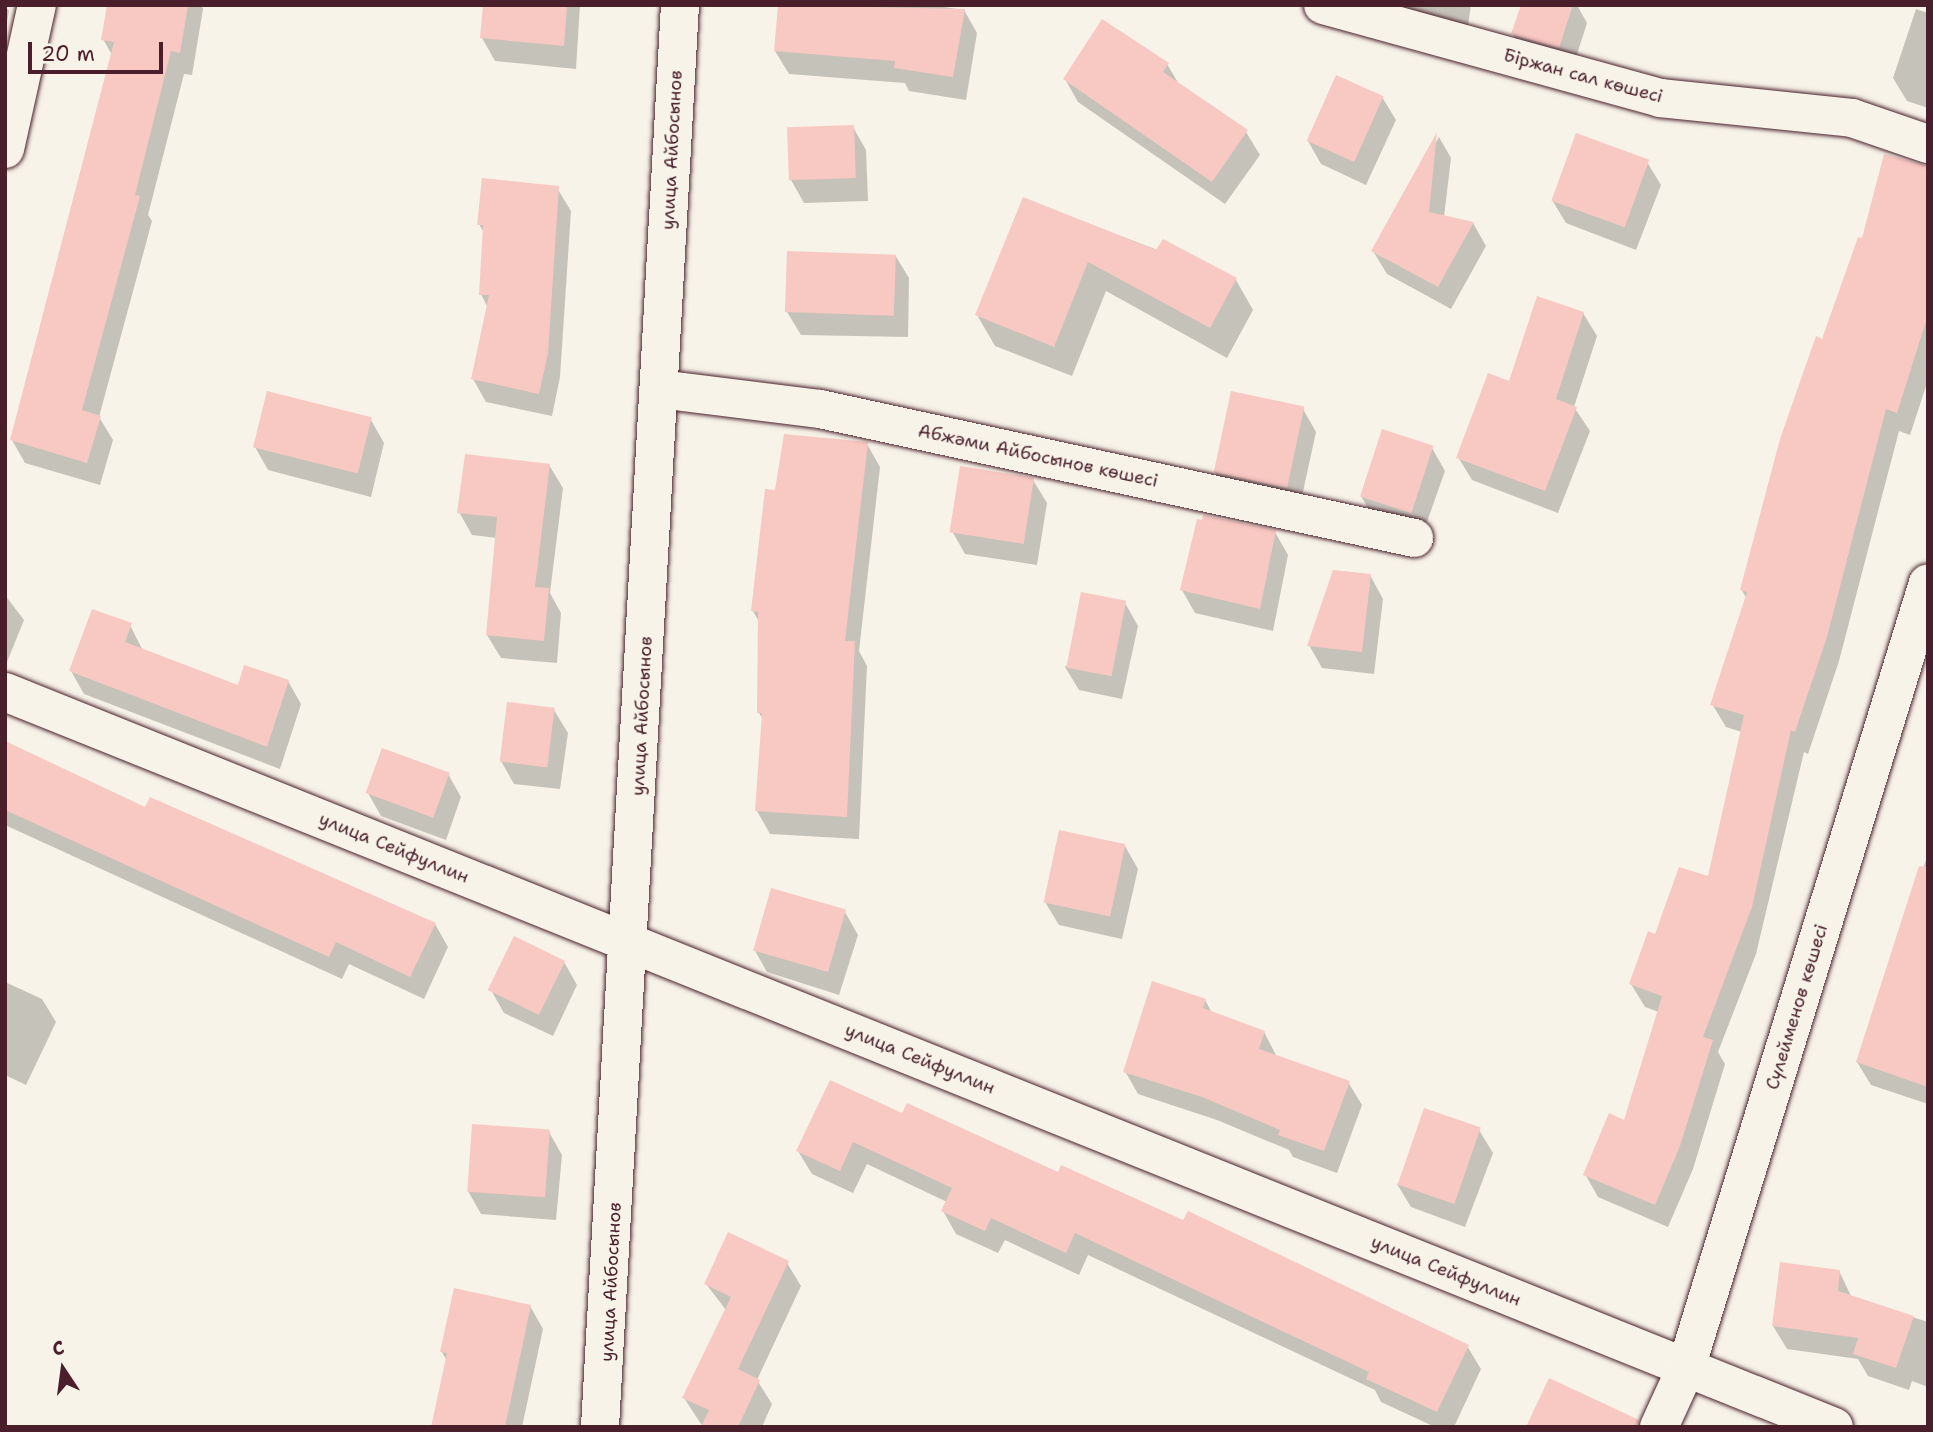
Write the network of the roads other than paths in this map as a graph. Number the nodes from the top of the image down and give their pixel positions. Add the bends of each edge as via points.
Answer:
1 (37, 5) edge
2 (680, 5) edge
3 (1323, 5) edge
4 (1928, 144) edge
5 (5, 149) edge
6 (659, 389) junction
7 (1414, 538) dead end
8 (1928, 583) edge
9 (5, 692) edge
10 (629, 943) junction
11 (1686, 1368) junction
12 (600, 1427) edge
13 (1658, 1427) edge
14 (1834, 1427) edge

1 - 5 street
2 - 6 street, улица Айбосынов
3 - 4 street, Біржан сал көшесі via 1660,98 1852,118
6 - 7 street, Абжәми Айбосынов көшесі via 820,409
6 - 10 street, улица Айбосынов
8 - 11 street, Сүлейменов көшесі
9 - 10 street, улица Сейфуллин
10 - 11 street, улица Сейфуллин
10 - 12 street, улица Айбосынов
11 - 13 street, Сүлейменов көшесі
11 - 14 street, улица Сейфуллин

